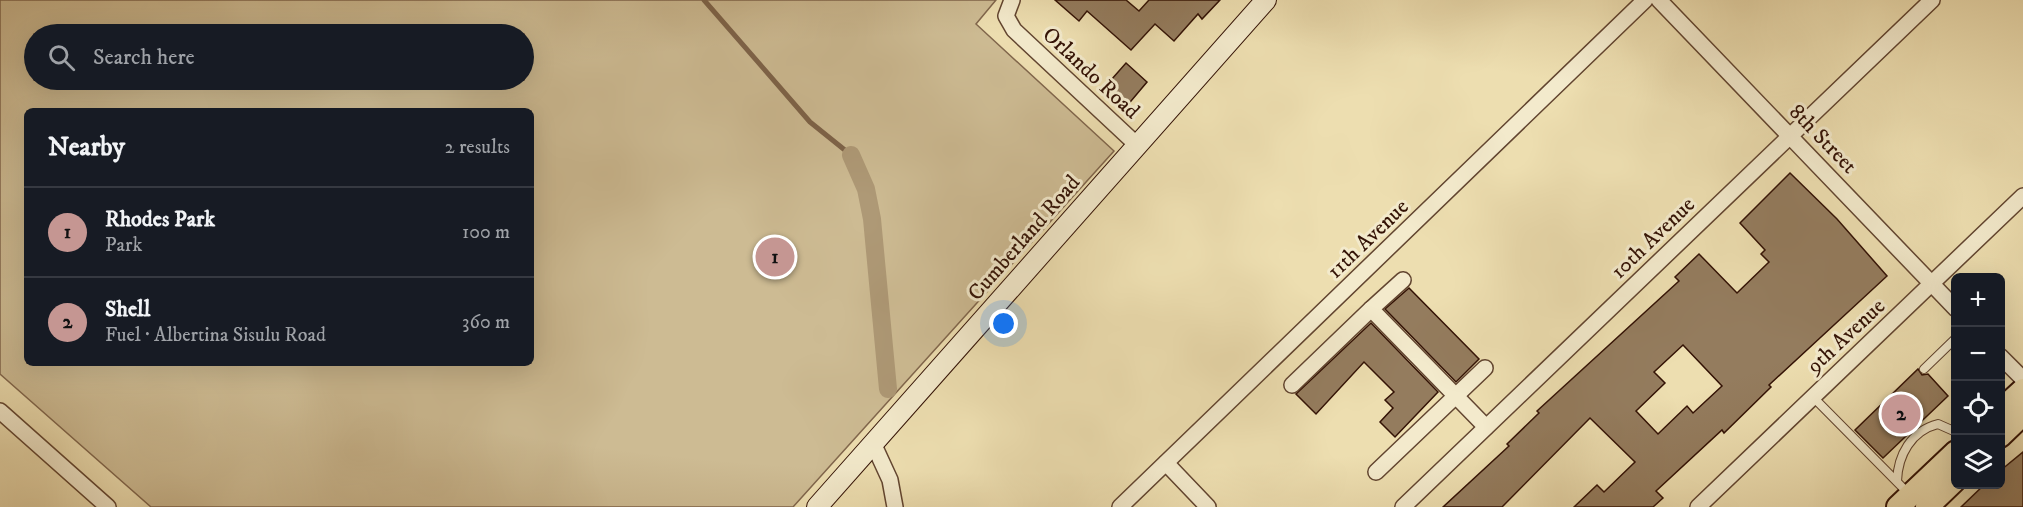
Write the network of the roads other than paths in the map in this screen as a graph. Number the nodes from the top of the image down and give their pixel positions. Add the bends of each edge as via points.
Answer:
1 (1012, 0) edge
2 (1266, 0) edge
3 (1644, 0) edge
4 (1659, 0) edge
5 (1932, 0) edge
6 (1791, 135) junction
7 (1137, 145) junction
8 (2023, 196) edge
9 (1403, 280) dead end
10 (1932, 285) junction
11 (1951, 304) edge
12 (1371, 309) junction
13 (1951, 343) edge
14 (2005, 360) edge
15 (1485, 368) dead end
16 (1923, 369) dead end
17 (2023, 379) edge
18 (1292, 386) dead end
19 (2023, 390) edge
20 (1455, 396) junction
21 (1812, 396) junction
22 (2005, 407) edge
23 (0, 411) edge
24 (2023, 414) edge
25 (1486, 427) junction
26 (1951, 430) edge
27 (2002, 435) edge
28 (873, 443) junction
29 (1951, 457) edge
30 (1166, 463) junction
31 (1376, 472) dead end
32 (1951, 481) edge
33 (1908, 497) edge
34 (108, 507) edge
35 (817, 507) edge
36 (895, 507) edge
37 (1120, 507) edge
38 (1208, 507) edge
39 (1403, 507) edge
40 (1698, 507) edge

1 - 7 street, Orlando Road via 1006,16 1014,30
2 - 7 street, Cumberland Road
3 - 30 street, 11th Avenue
4 - 6 street, 8th Street
5 - 6 street, 10th Avenue
6 - 10 street, 8th Street
6 - 25 street, 10th Avenue
7 - 28 street, Cumberland Road
8 - 10 street, 9th Avenue
9 - 12 street
10 - 11 street, 8th Street
10 - 21 street, 9th Avenue
12 - 18 street
12 - 20 street
13 - 16 lane
14 - 17 street
15 - 20 street
19 - 22 main road
20 - 25 street
20 - 31 street
21 - 33 lane via 1856,436
21 - 40 street, 9th Avenue
23 - 34 street
24 - 27 main road
25 - 39 street, 10th Avenue
26 - 33 lane via 1938,424 1918,434 1902,452 1898,463
28 - 35 street, Cumberland Road
28 - 36 street via 890,480
29 - 33 main road
30 - 37 street, 11th Avenue
30 - 38 street
32 - 33 main road

